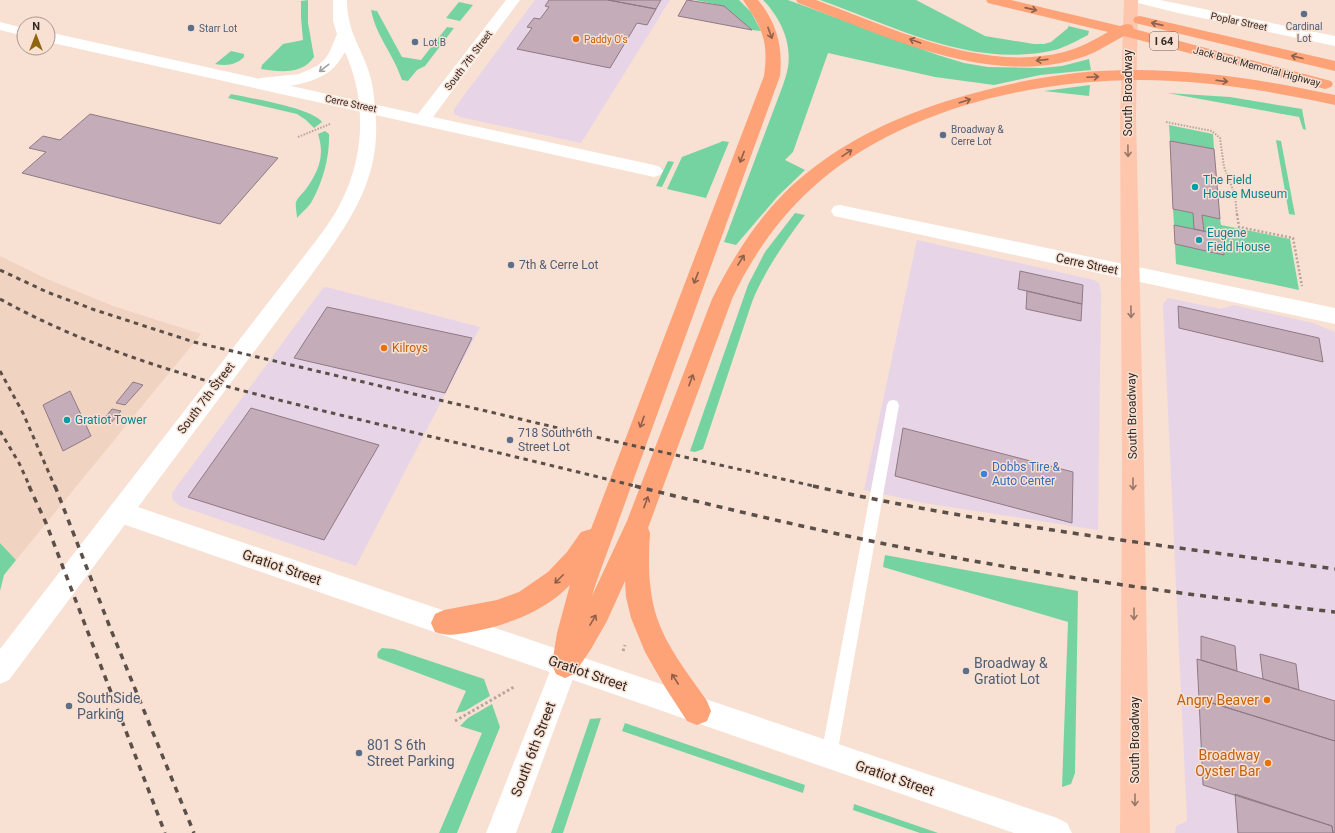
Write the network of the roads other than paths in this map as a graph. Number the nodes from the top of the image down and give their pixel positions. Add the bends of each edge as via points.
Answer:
1 (340, 0) edge
2 (513, 0) edge
3 (750, 0) edge
4 (803, 0) edge
5 (993, 0) edge
6 (1049, 0) edge
7 (1131, 0) edge
8 (1143, 0) edge
9 (0, 26) edge
10 (1129, 26) junction
11 (16, 30) edge
12 (344, 36) junction
13 (56, 39) edge
14 (1335, 41) edge
15 (1335, 66) edge
16 (261, 84) junction
17 (1335, 87) edge
18 (1335, 100) edge
19 (367, 106) junction
20 (423, 119) junction
21 (654, 171) dead end
22 (840, 211) dead end
23 (1130, 273) junction
24 (1335, 316) edge
25 (893, 405) dead end
26 (120, 512) junction
27 (608, 514) junction
28 (638, 523) junction
29 (444, 623) junction
30 (565, 665) junction
31 (0, 671) edge
32 (697, 711) junction
33 (829, 755) junction
34 (501, 833) edge
35 (1056, 833) edge
36 (1136, 833) edge

1 - 12 street, South 7th Street
2 - 20 street, South 7th Street
3 -> 27 highway via 757,7 771,34 775,61 772,76
10 -> 4 highway via 1089,48 1068,56 1043,61 1007,62 972,58 936,49
5 -> 17 highway, Jack Buck Memorial Highway / I 64 via 1160,40
15 -> 6 highway, Jack Buck Memorial Highway / I 64
7 - 10 main road, South Broadway
8 - 14 street, Poplar Street
9 - 11 street
10 -> 23 main road, South Broadway
12 -> 16 street via 337,54 329,64 315,74 296,80
12 - 19 street, South 7th Street via 361,72
13 - 16 street, Cerre Street
16 - 19 street, Cerre Street
28 -> 18 highway via 731,277 773,217 814,176 850,151 906,121 969,100 1041,83 1078,78 1161,76 1211,80 1270,87
19 - 20 street, Cerre Street
19 - 26 street, South 7th Street via 367,158 356,191 347,208 305,269
20 - 21 street, Cerre Street
22 - 23 street, Cerre Street
23 - 24 street, Cerre Street
23 -> 36 main road, South Broadway
25 - 33 lane
26 - 29 street, Gratiot Street
26 - 31 street, South 7th Street
27 -> 29 highway via 571,567 543,593 498,614
27 - 30 highway via 583,583
30 -> 28 highway via 598,612
32 -> 28 highway via 673,676 644,617 638,589
29 - 30 street, Gratiot Street
30 - 32 street, Gratiot Street
30 - 34 street, South 6th Street
32 - 33 street, Gratiot Street
33 - 35 street, Gratiot Street

